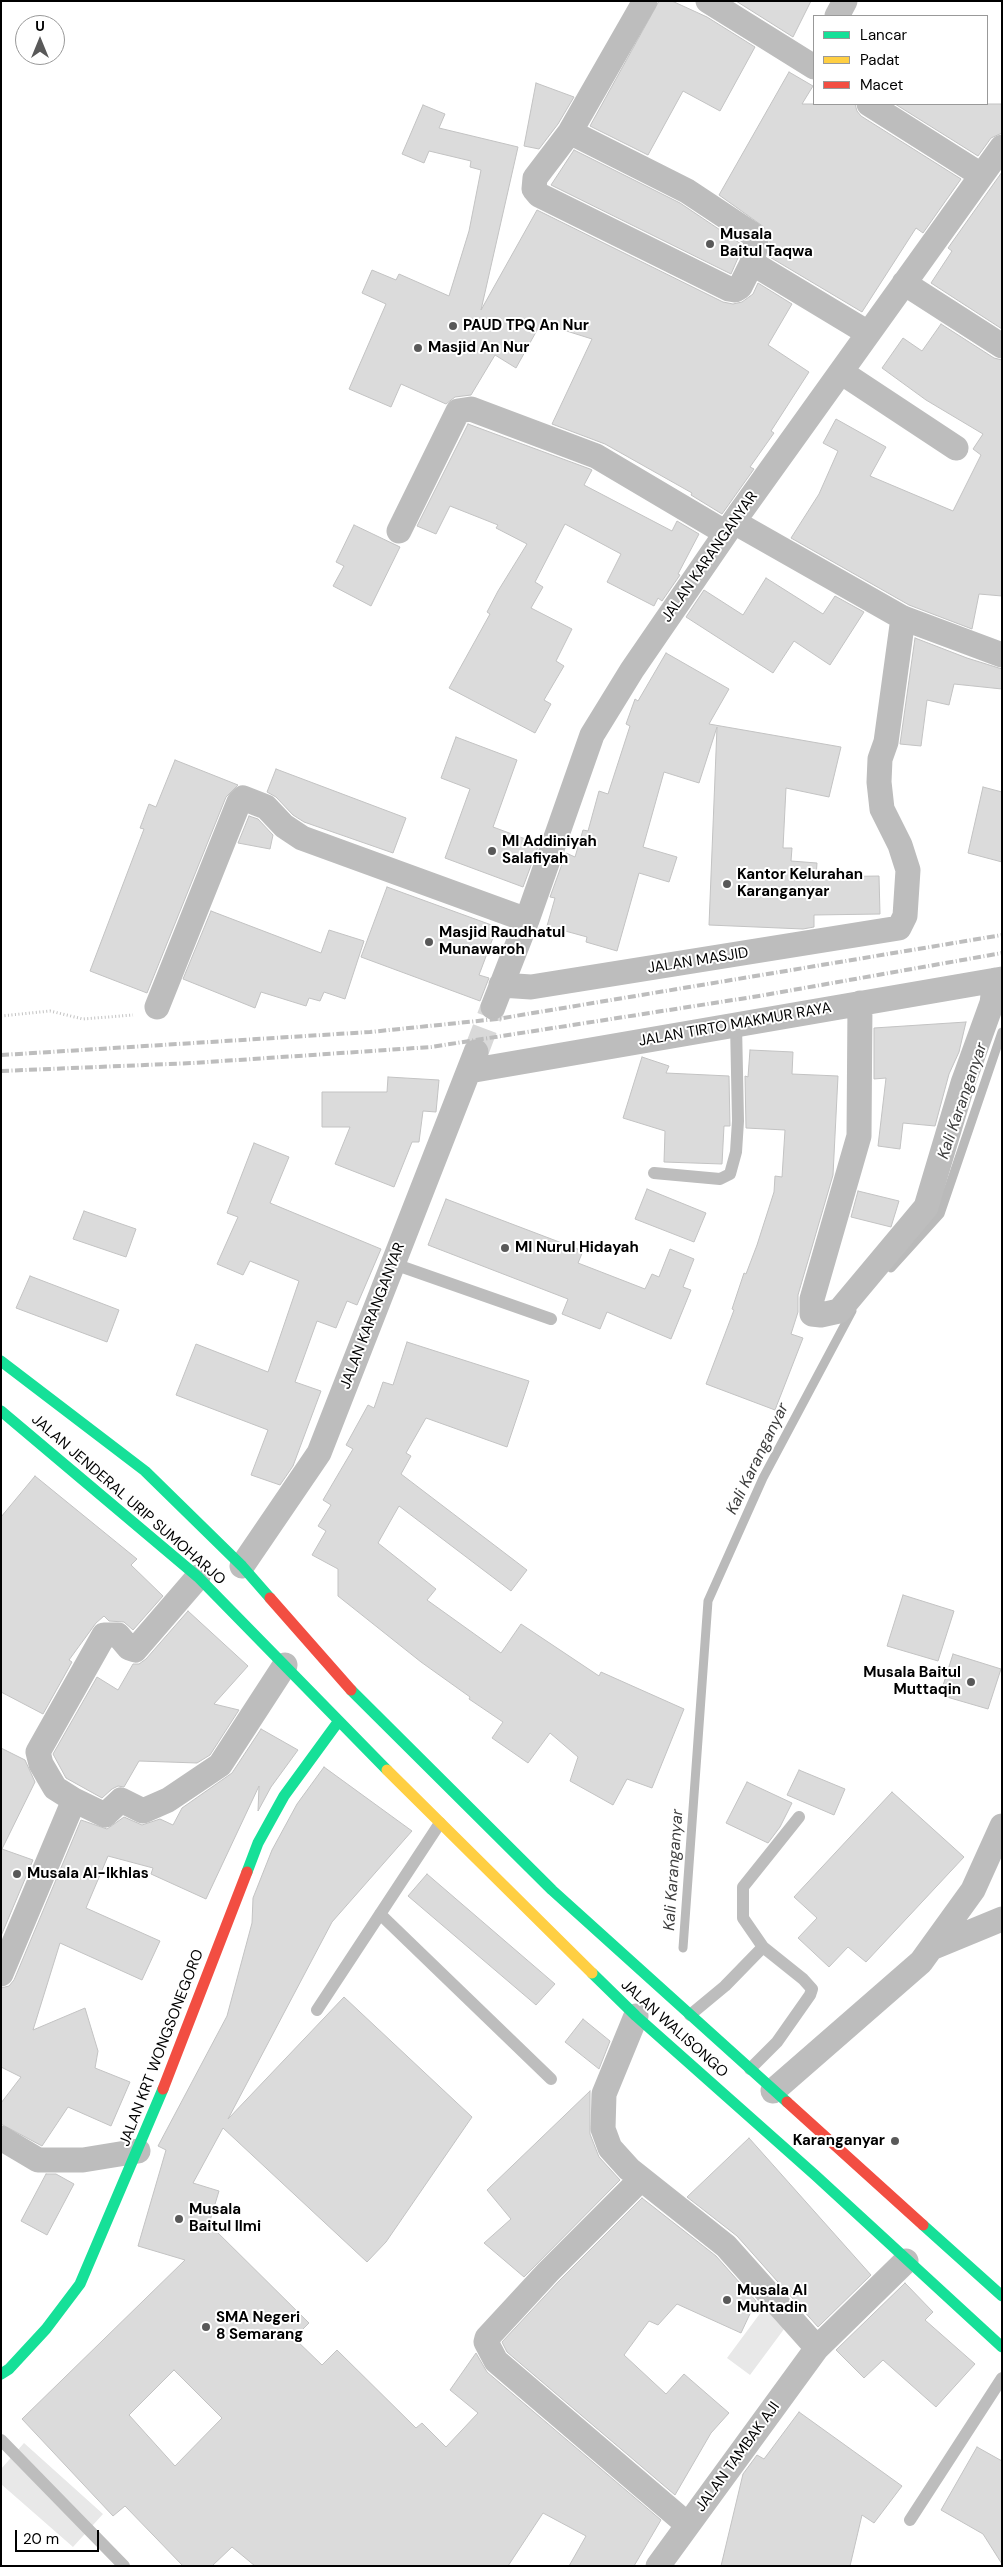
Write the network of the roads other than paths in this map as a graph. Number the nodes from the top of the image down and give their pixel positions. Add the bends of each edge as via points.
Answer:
1 (645, 1) edge
2 (708, 1) edge
3 (844, 1) edge
4 (837, 15) edge
5 (813, 64) edge
6 (871, 105) edge
7 (570, 132) junction
8 (1002, 147) edge
9 (981, 175) junction
10 (752, 263) junction
11 (904, 282) junction
12 (868, 333) junction
13 (1002, 346) edge
14 (841, 372) junction
15 (956, 448) dead end
16 (730, 527) junction
17 (399, 531) dead end
18 (903, 618) junction
19 (1002, 655) edge
20 (527, 920) junction
21 (998, 979) edge
22 (497, 996) joint
23 (860, 1003) junction
24 (158, 1007) road end
25 (736, 1024) junction
26 (473, 1062) joint
27 (654, 1173) dead end
28 (394, 1264) junction
29 (552, 1319) dead end
30 (1, 1360) edge
31 (1, 1411) edge
32 (242, 1566) junction
33 (198, 1577) junction
34 (285, 1665) junction
35 (352, 1692) joint
36 (338, 1722) junction
37 (74, 1800) junction
38 (798, 1817) dead end
39 (440, 1823) junction
40 (1002, 1826) edge
41 (552, 1890) junction
42 (529, 1912) junction
43 (380, 1914) junction
44 (1002, 1919) edge
45 (934, 1946) junction
46 (762, 1948) junction
47 (1, 1974) edge
48 (317, 2010) dead end
49 (690, 2015) junction
50 (636, 2016) junction
51 (750, 2069) junction
52 (551, 2079) dead end
53 (773, 2091) junction
54 (1, 2138) edge
55 (138, 2151) junction
56 (641, 2179) junction
57 (906, 2261) junction
58 (1002, 2296) edge
59 (1002, 2347) edge
60 (818, 2348) junction
61 (1, 2374) edge
62 (1002, 2378) edge
63 (1, 2440) edge
64 (910, 2520) dead end
65 (688, 2525) junction
66 (124, 2566) edge
67 (658, 2566) edge

1 - 7 street
2 - 5 street
3 - 4 street
6 - 9 street
7 - 10 street via 687,192 752,234 756,241
7 - 10 street via 535,178 534,189 540,195 729,289 740,287
8 - 9 street, JALAN KARANGANYAR
9 - 11 street, JALAN KARANGANYAR
10 - 12 street
11 - 12 street, JALAN KARANGANYAR
11 - 13 street
12 - 14 street, JALAN KARANGANYAR
14 - 15 street
14 - 16 street, JALAN KARANGANYAR
16 - 17 street via 596,456 471,409 458,411
16 - 18 street
16 - 20 street, JALAN KARANGANYAR via 632,670 592,735
18 - 19 street
18 - 22 street, JALAN MASJID via 879,782 882,810 900,845 908,870 905,916 895,930 531,987
20 - 22 street, JALAN KARANGANYAR
20 - 24 street via 302,838 284,826 266,807 243,798
21 - 23 street, JALAN TIRTO MAKMUR RAYA
21 - 23 street via 926,1208 839,1311 812,1314 812,1299 859,1136
23 - 25 street, JALAN TIRTO MAKMUR RAYA
25 - 26 street, JALAN TIRTO MAKMUR RAYA
25 - 27 lane via 738,1121 736,1152 730,1174 720,1179
26 - 28 street, JALAN KARANGANYAR
28 - 29 lane
28 - 32 street, JALAN KARANGANYAR via 319,1453
30 - 32 main road, JALAN JENDERAL URIP SUMOHARJO via 144,1471
31 - 33 main road, JALAN JENDERAL URIP SUMOHARJO
32 - 35 main road, JALAN JENDERAL URIP SUMOHARJO
33 - 34 main road, JALAN JENDERAL URIP SUMOHARJO
33 - 37 street via 135,1650 129,1648 118,1634 104,1634 38,1752 55,1788
34 - 36 main road, JALAN JENDERAL URIP SUMOHARJO
34 - 37 street via 220,1765 168,1800 143,1811 122,1800 105,1815
35 - 41 main road, JALAN WALISONGO
36 - 39 main road, JALAN WALISONGO
36 - 55 main road, JALAN KRT WONGSONEGORO via 284,1796 258,1843
37 - 47 street
38 - 46 lane via 743,1887 743,1918
39 - 42 main road, JALAN WALISONGO
39 - 43 lane
40 - 45 street via 973,1890
41 - 42 main road
41 - 49 main road, JALAN WALISONGO
42 - 50 main road, JALAN WALISONGO
43 - 48 lane
43 - 52 lane
44 - 45 street
45 - 53 street via 921,1962
46 - 49 lane via 725,1986
46 - 51 lane via 812,1989 777,2042
49 - 51 main road, JALAN WALISONGO
50 - 56 street via 604,2094 603,2129 610,2148
50 - 57 main road, JALAN WALISONGO via 815,2175
51 - 53 main road, JALAN WALISONGO
53 - 58 main road, JALAN WALISONGO
54 - 55 street via 38,2160 83,2160
55 - 61 main road, JALAN KRT WONGSONEGORO via 80,2284 46,2329
56 - 60 street via 726,2246
56 - 65 street via 548,2272 486,2342 496,2361
57 - 59 main road, JALAN WALISONGO
57 - 60 street, JALAN TAMBAK AJI
60 - 65 street, JALAN TAMBAK AJI
62 - 64 lane
63 - 66 lane
65 - 67 street, JALAN TAMBAK AJI

